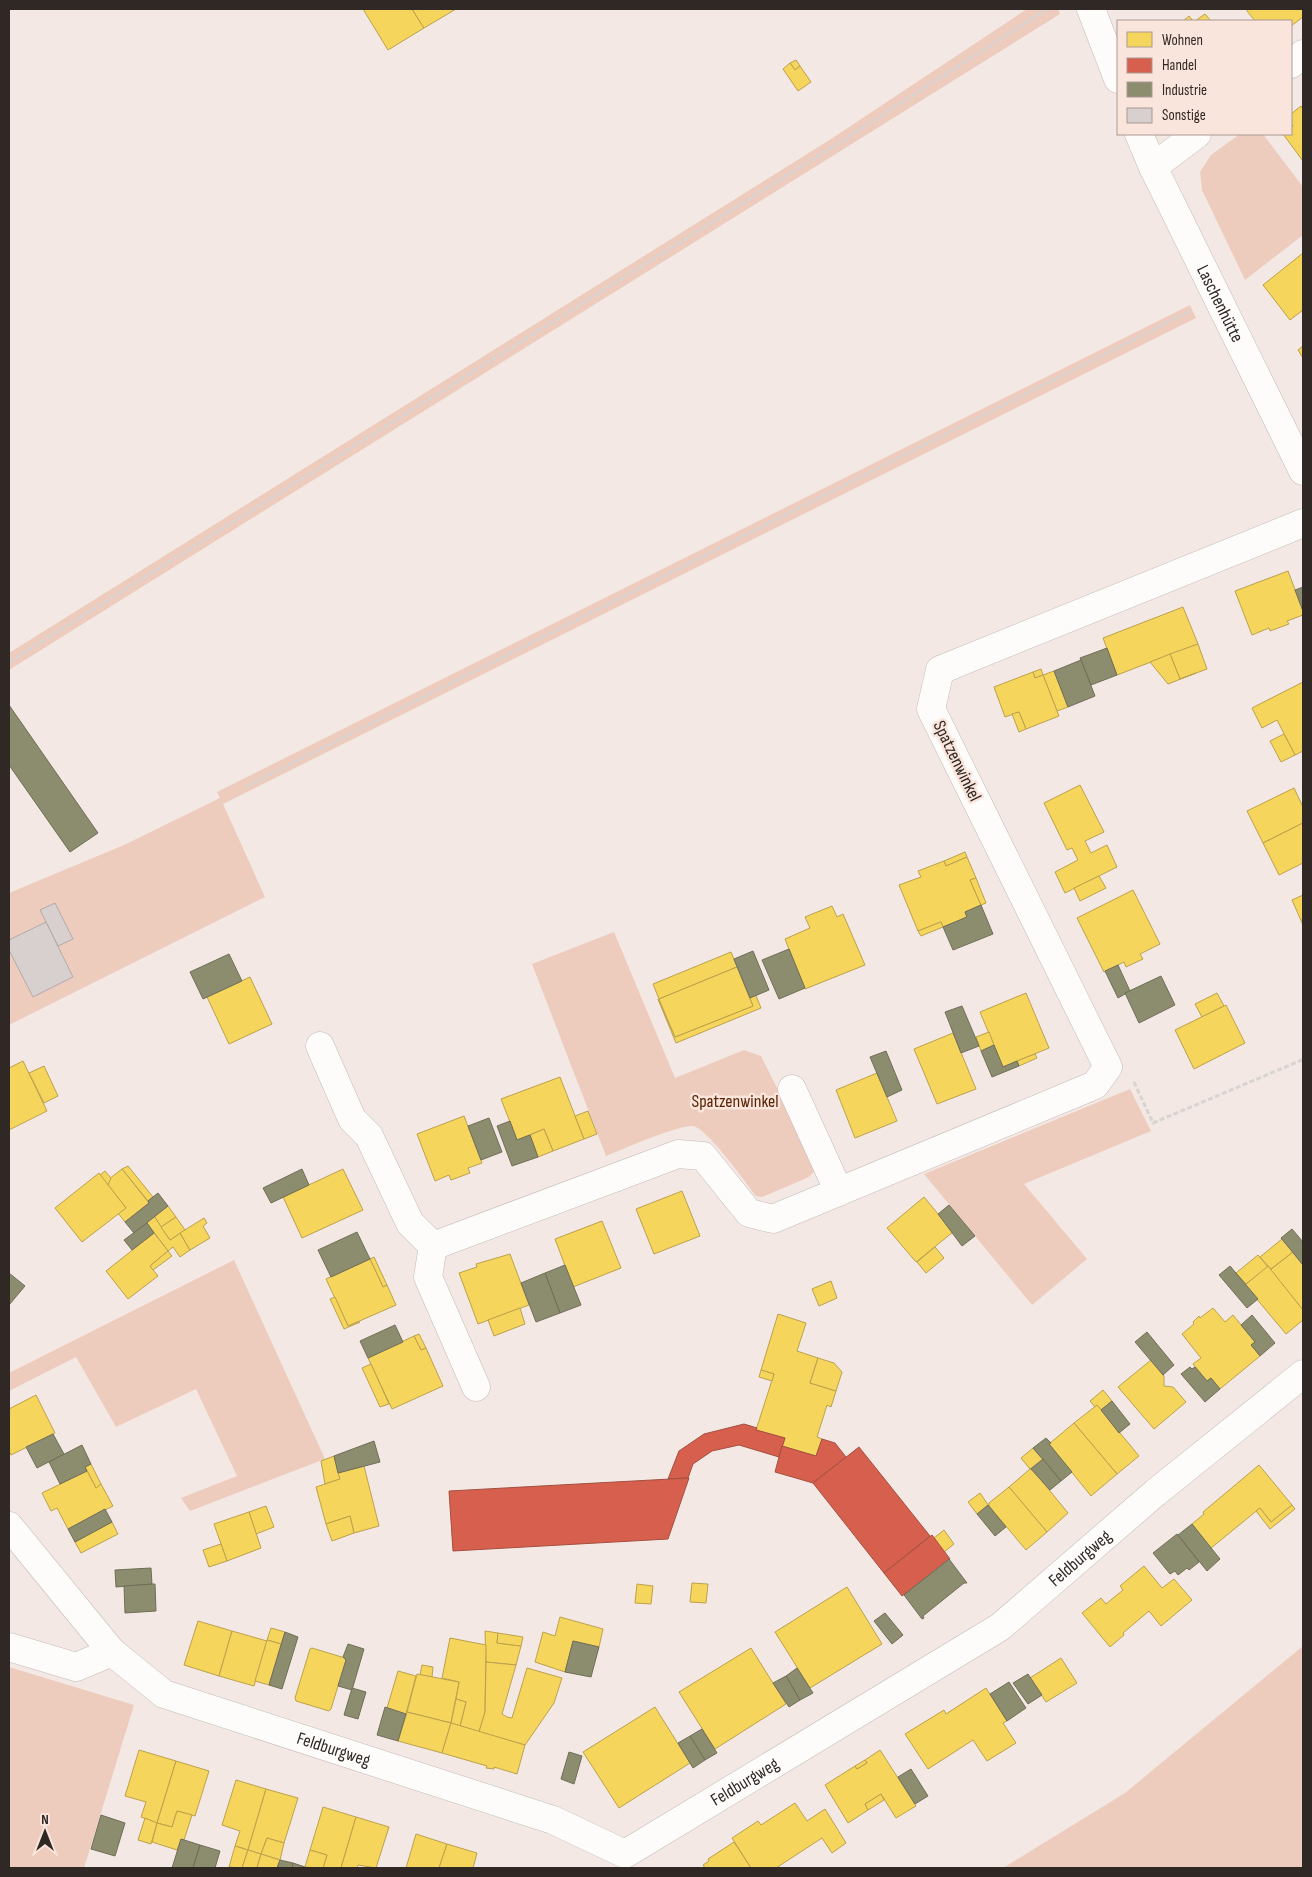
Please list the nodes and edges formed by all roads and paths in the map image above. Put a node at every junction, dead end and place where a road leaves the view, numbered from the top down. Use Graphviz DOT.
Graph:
graph roads {
  1 [pos="1047,9"];
  2 [pos="1091,9"];
  3 [pos="1303,54"];
  4 [pos="1292,63"];
  5 [pos="1117,76"];
  6 [pos="1140,135"];
  7 [pos="1197,135"];
  8 [pos="1152,167"];
  9 [pos="1217,297"];
  10 [pos="1303,471"];
  11 [pos="1303,523"];
  12 [pos="9,662"];
  13 [pos="247,786"];
  14 [pos="320,1046"];
  15 [pos="1303,1062"];
  16 [pos="1108,1068"];
  17 [pos="792,1089"];
  18 [pos="839,1192"];
  19 [pos="433,1246"];
  20 [pos="1303,1374"];
  21 [pos="476,1387"];
  22 [pos="9,1526"];
  23 [pos="9,1647"];
  24 [pos="112,1652"];
  1 -- 12 [label="path"];
  2 -- 5 [label="street"];
  3 -- 4 [label="street"];
  6 -- 8 [label="street, Laschenhütte"];
  7 -- 8 [label="street"];
  8 -- 9 [label="street, Laschenhütte"];
  9 -- 10 [label="street, Laschenhütte"];
  9 -- 13 [label="path"];
  11 -- 16 [label="street, Spatzenwinkel"];
  14 -- 19 [label="street"];
  15 -- 16 [label="path"];
  16 -- 18 [label="street"];
  17 -- 18 [label="street"];
  18 -- 19 [label="street"];
  19 -- 21 [label="street"];
  20 -- 24 [label="street, Feldburgweg"];
  22 -- 24 [label="street, Feldburgweg"];
  23 -- 24 [label="street"];
}
